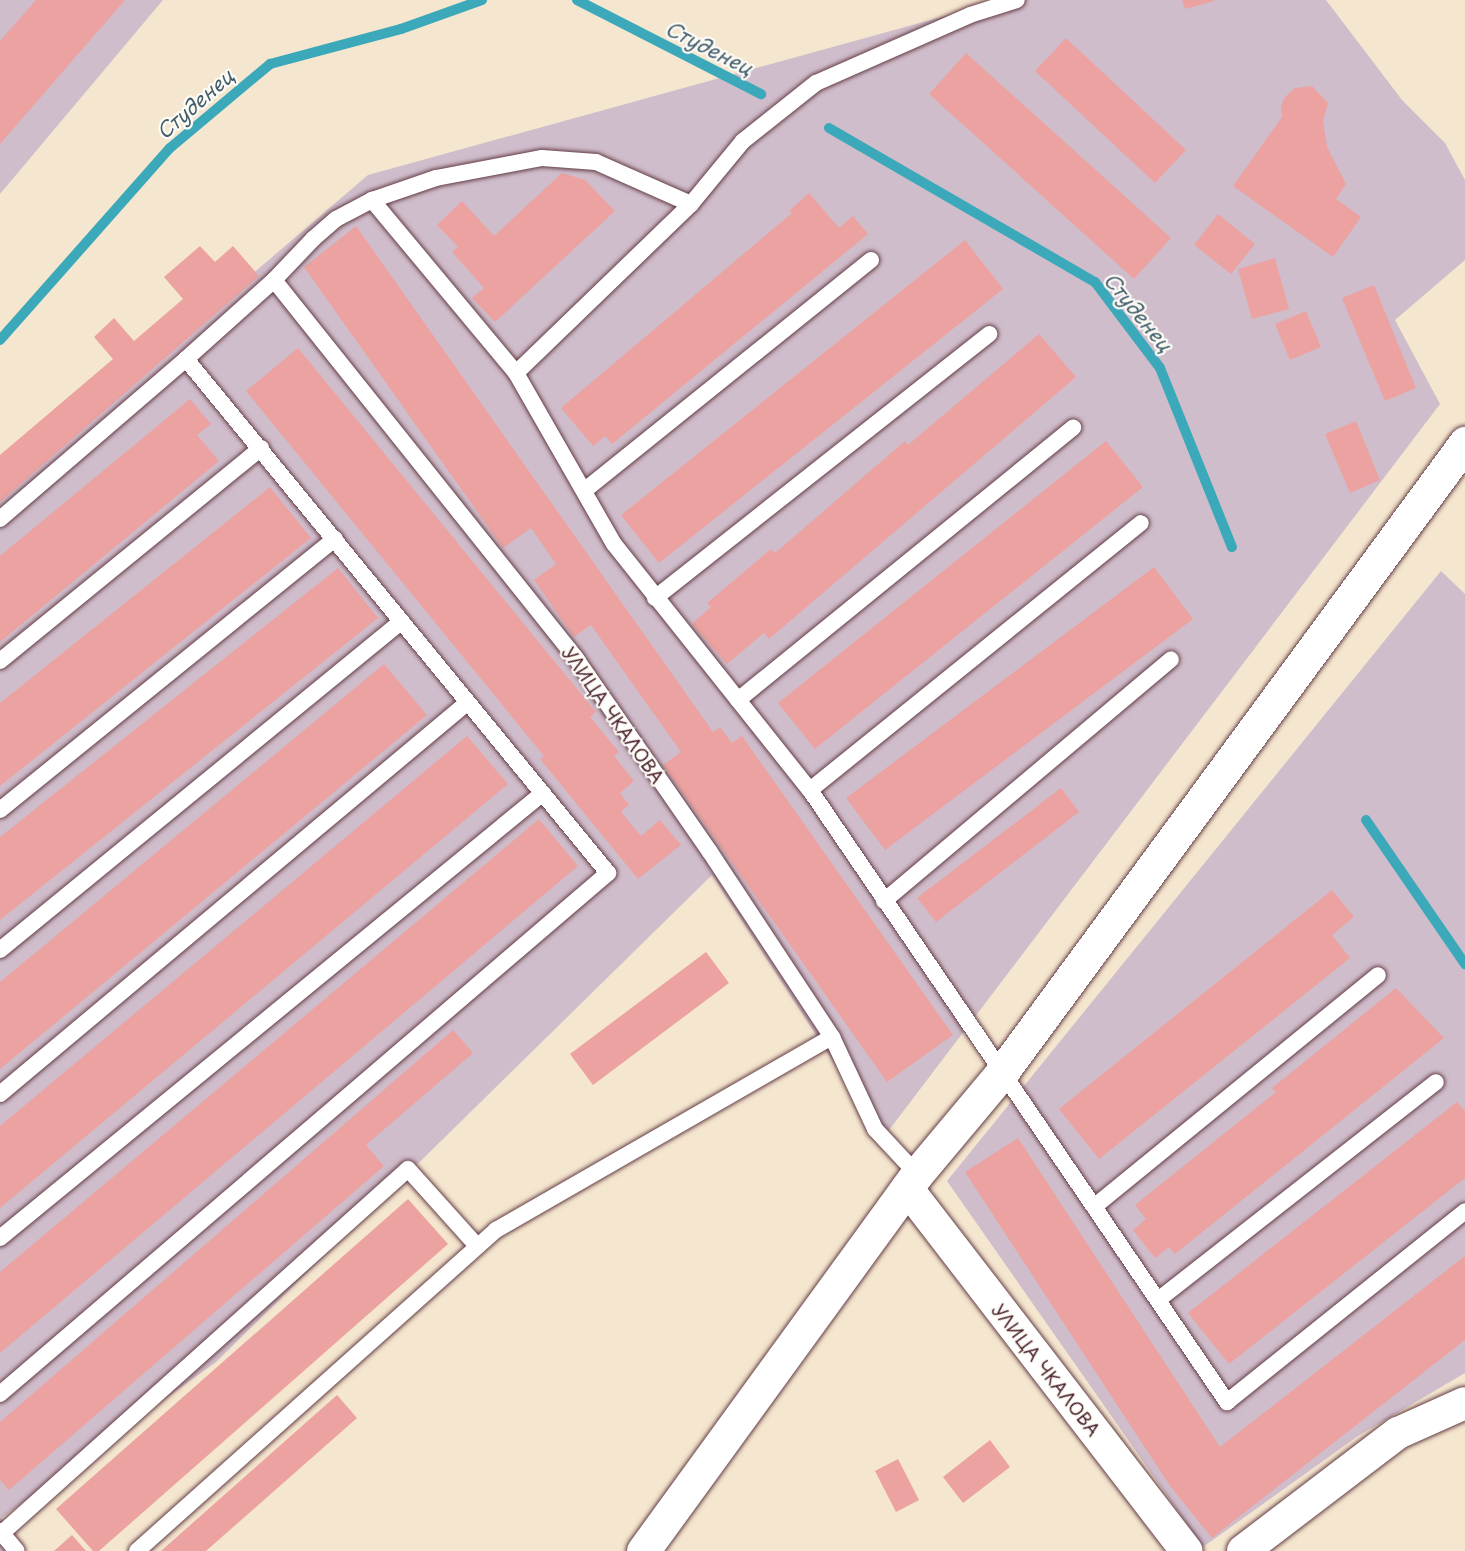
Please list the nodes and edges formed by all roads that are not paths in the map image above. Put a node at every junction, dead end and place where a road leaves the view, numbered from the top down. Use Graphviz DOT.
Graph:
graph roads {
  1 [pos="1017,0"];
  2 [pos="372,200"];
  3 [pos="691,204"];
  4 [pos="871,260"];
  5 [pos="274,280"];
  6 [pos="989,334"];
  7 [pos="186,359"];
  8 [pos="516,373"];
  9 [pos="1073,428"];
  10 [pos="1465,443"];
  11 [pos="261,448"];
  12 [pos="585,490"];
  13 [pos="0,519"];
  14 [pos="1141,523"];
  15 [pos="335,539"];
  16 [pos="655,598"];
  17 [pos="402,621"];
  18 [pos="1171,659"];
  19 [pos="0,661"];
  20 [pos="738,700"];
  21 [pos="468,702"];
  22 [pos="810,790"];
  23 [pos="543,793"];
  24 [pos="0,810"];
  25 [pos="884,901"];
  26 [pos="0,951"];
  27 [pos="1378,975"];
  28 [pos="832,1037"];
  29 [pos="1003,1071"];
  30 [pos="1436,1082"];
  31 [pos="0,1094"];
  32 [pos="912,1181"];
  33 [pos="1095,1206"];
  34 [pos="1465,1211"];
  35 [pos="0,1238"];
  36 [pos="477,1246"];
  37 [pos="1158,1300"];
  38 [pos="0,1394"];
  39 [pos="1465,1403"];
  40 [pos="1,1532"];
  41 [pos="17,1551"];
  42 [pos="137,1551"];
  43 [pos="643,1551"];
  44 [pos="1187,1551"];
  45 [pos="1243,1551"];
  1 -- 3 [label="lane"];
  2 -- 3 [label="lane"];
  2 -- 5 [label="lane"];
  2 -- 8 [label="lane"];
  3 -- 8 [label="lane"];
  4 -- 12 [label="lane"];
  5 -- 7 [label="lane"];
  5 -- 28 [label="lane, УЛИЦА ЧКАЛОВА"];
  6 -- 16 [label="lane"];
  7 -- 11 [label="lane"];
  7 -- 13 [label="lane"];
  8 -- 12 [label="lane"];
  9 -- 20 [label="lane"];
  10 -- 29 [label="main road"];
  11 -- 15 [label="lane"];
  11 -- 19 [label="lane"];
  12 -- 16 [label="lane"];
  14 -- 22 [label="lane"];
  15 -- 17 [label="lane"];
  15 -- 24 [label="lane"];
  16 -- 20 [label="lane"];
  17 -- 21 [label="lane"];
  17 -- 26 [label="lane"];
  18 -- 25 [label="lane"];
  20 -- 22 [label="lane"];
  21 -- 23 [label="lane"];
  21 -- 31 [label="lane"];
  22 -- 25 [label="lane"];
  23 -- 35 [label="lane"];
  23 -- 38 [label="lane"];
  25 -- 29 [label="lane"];
  27 -- 33 [label="lane"];
  28 -- 32 [label="lane, УЛИЦА ЧКАЛОВА"];
  28 -- 36 [label="lane"];
  29 -- 32 [label="main road"];
  29 -- 33 [label="lane"];
  30 -- 37 [label="lane"];
  32 -- 43 [label="main road"];
  32 -- 44 [label="street, УЛИЦА ЧКАЛОВА"];
  33 -- 37 [label="lane"];
  34 -- 37 [label="lane"];
  36 -- 40 [label="lane"];
  36 -- 42 [label="lane"];
  39 -- 45 [label="street"];
  40 -- 41 [label="lane"];
}
